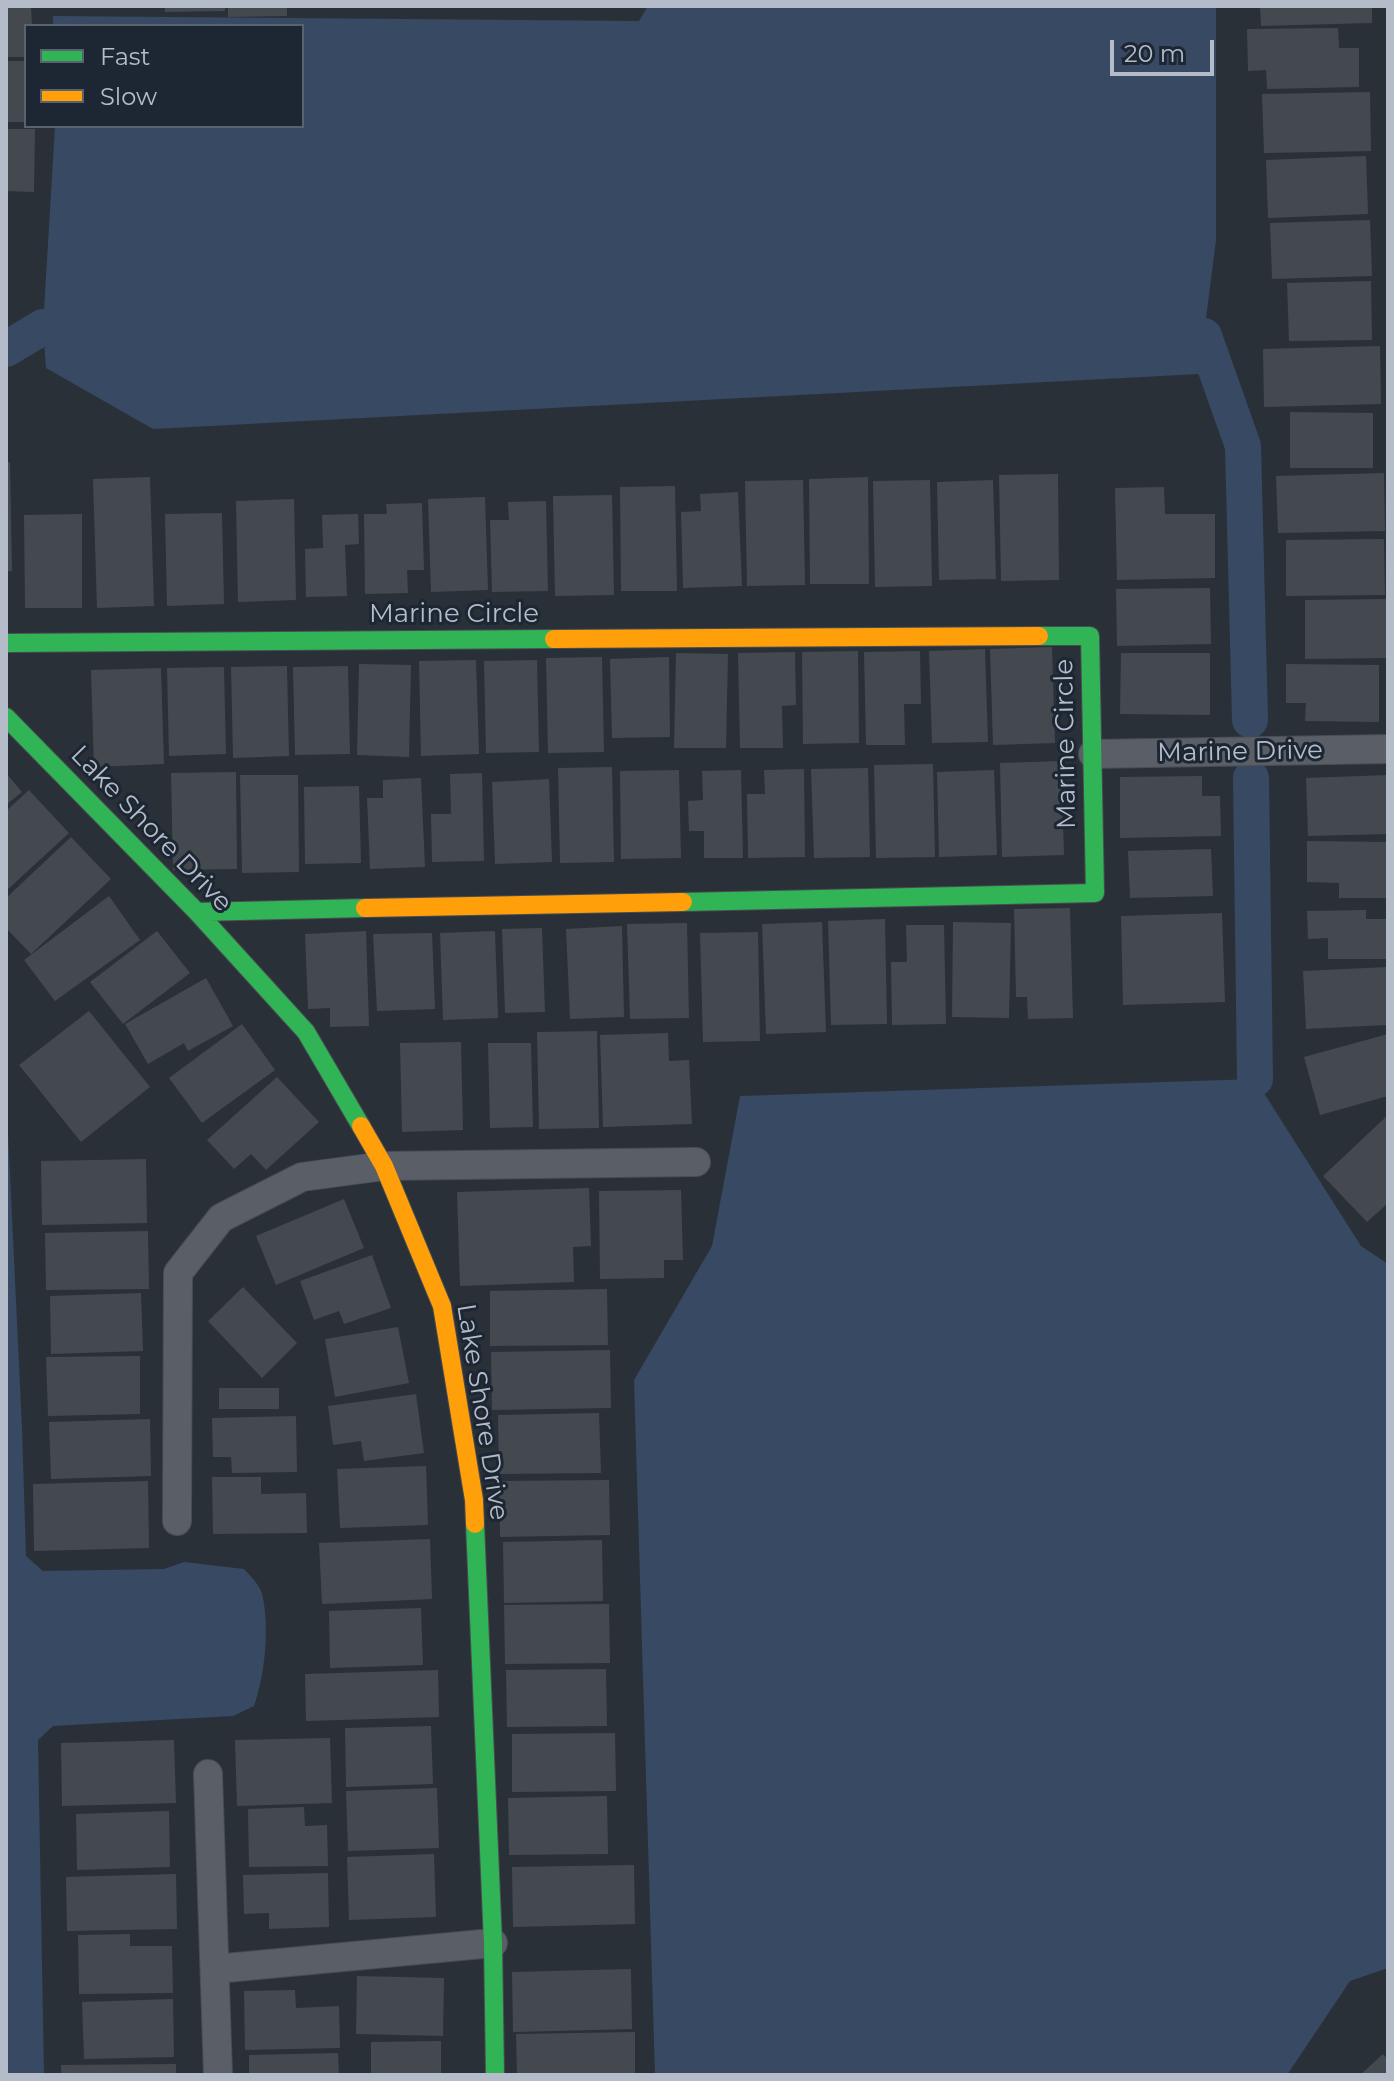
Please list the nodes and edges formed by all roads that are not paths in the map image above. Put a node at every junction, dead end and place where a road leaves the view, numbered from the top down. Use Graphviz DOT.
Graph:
graph roads {
  1 [pos="6,643"];
  2 [pos="6,717"];
  3 [pos="1388,749"];
  4 [pos="1093,754"];
  5 [pos="197,912"];
  6 [pos="696,1162"];
  7 [pos="384,1166"];
  8 [pos="177,1521"];
  9 [pos="208,1774"];
  10 [pos="493,1943"];
  11 [pos="215,1969"];
  12 [pos="218,2075"];
  13 [pos="495,2075"];
  1 -- 4 [label="street, Marine Circle"];
  2 -- 5 [label="street, Lake Shore Drive"];
  3 -- 4 [label="street, Marine Drive"];
  4 -- 5 [label="street, Marine Circle"];
  5 -- 7 [label="street, Lake Shore Drive"];
  6 -- 7 [label="street"];
  7 -- 8 [label="street"];
  7 -- 10 [label="street, Lake Shore Drive"];
  9 -- 11 [label="street"];
  10 -- 11 [label="street"];
  10 -- 13 [label="street, Lake Shore Drive"];
  11 -- 12 [label="street"];
}
